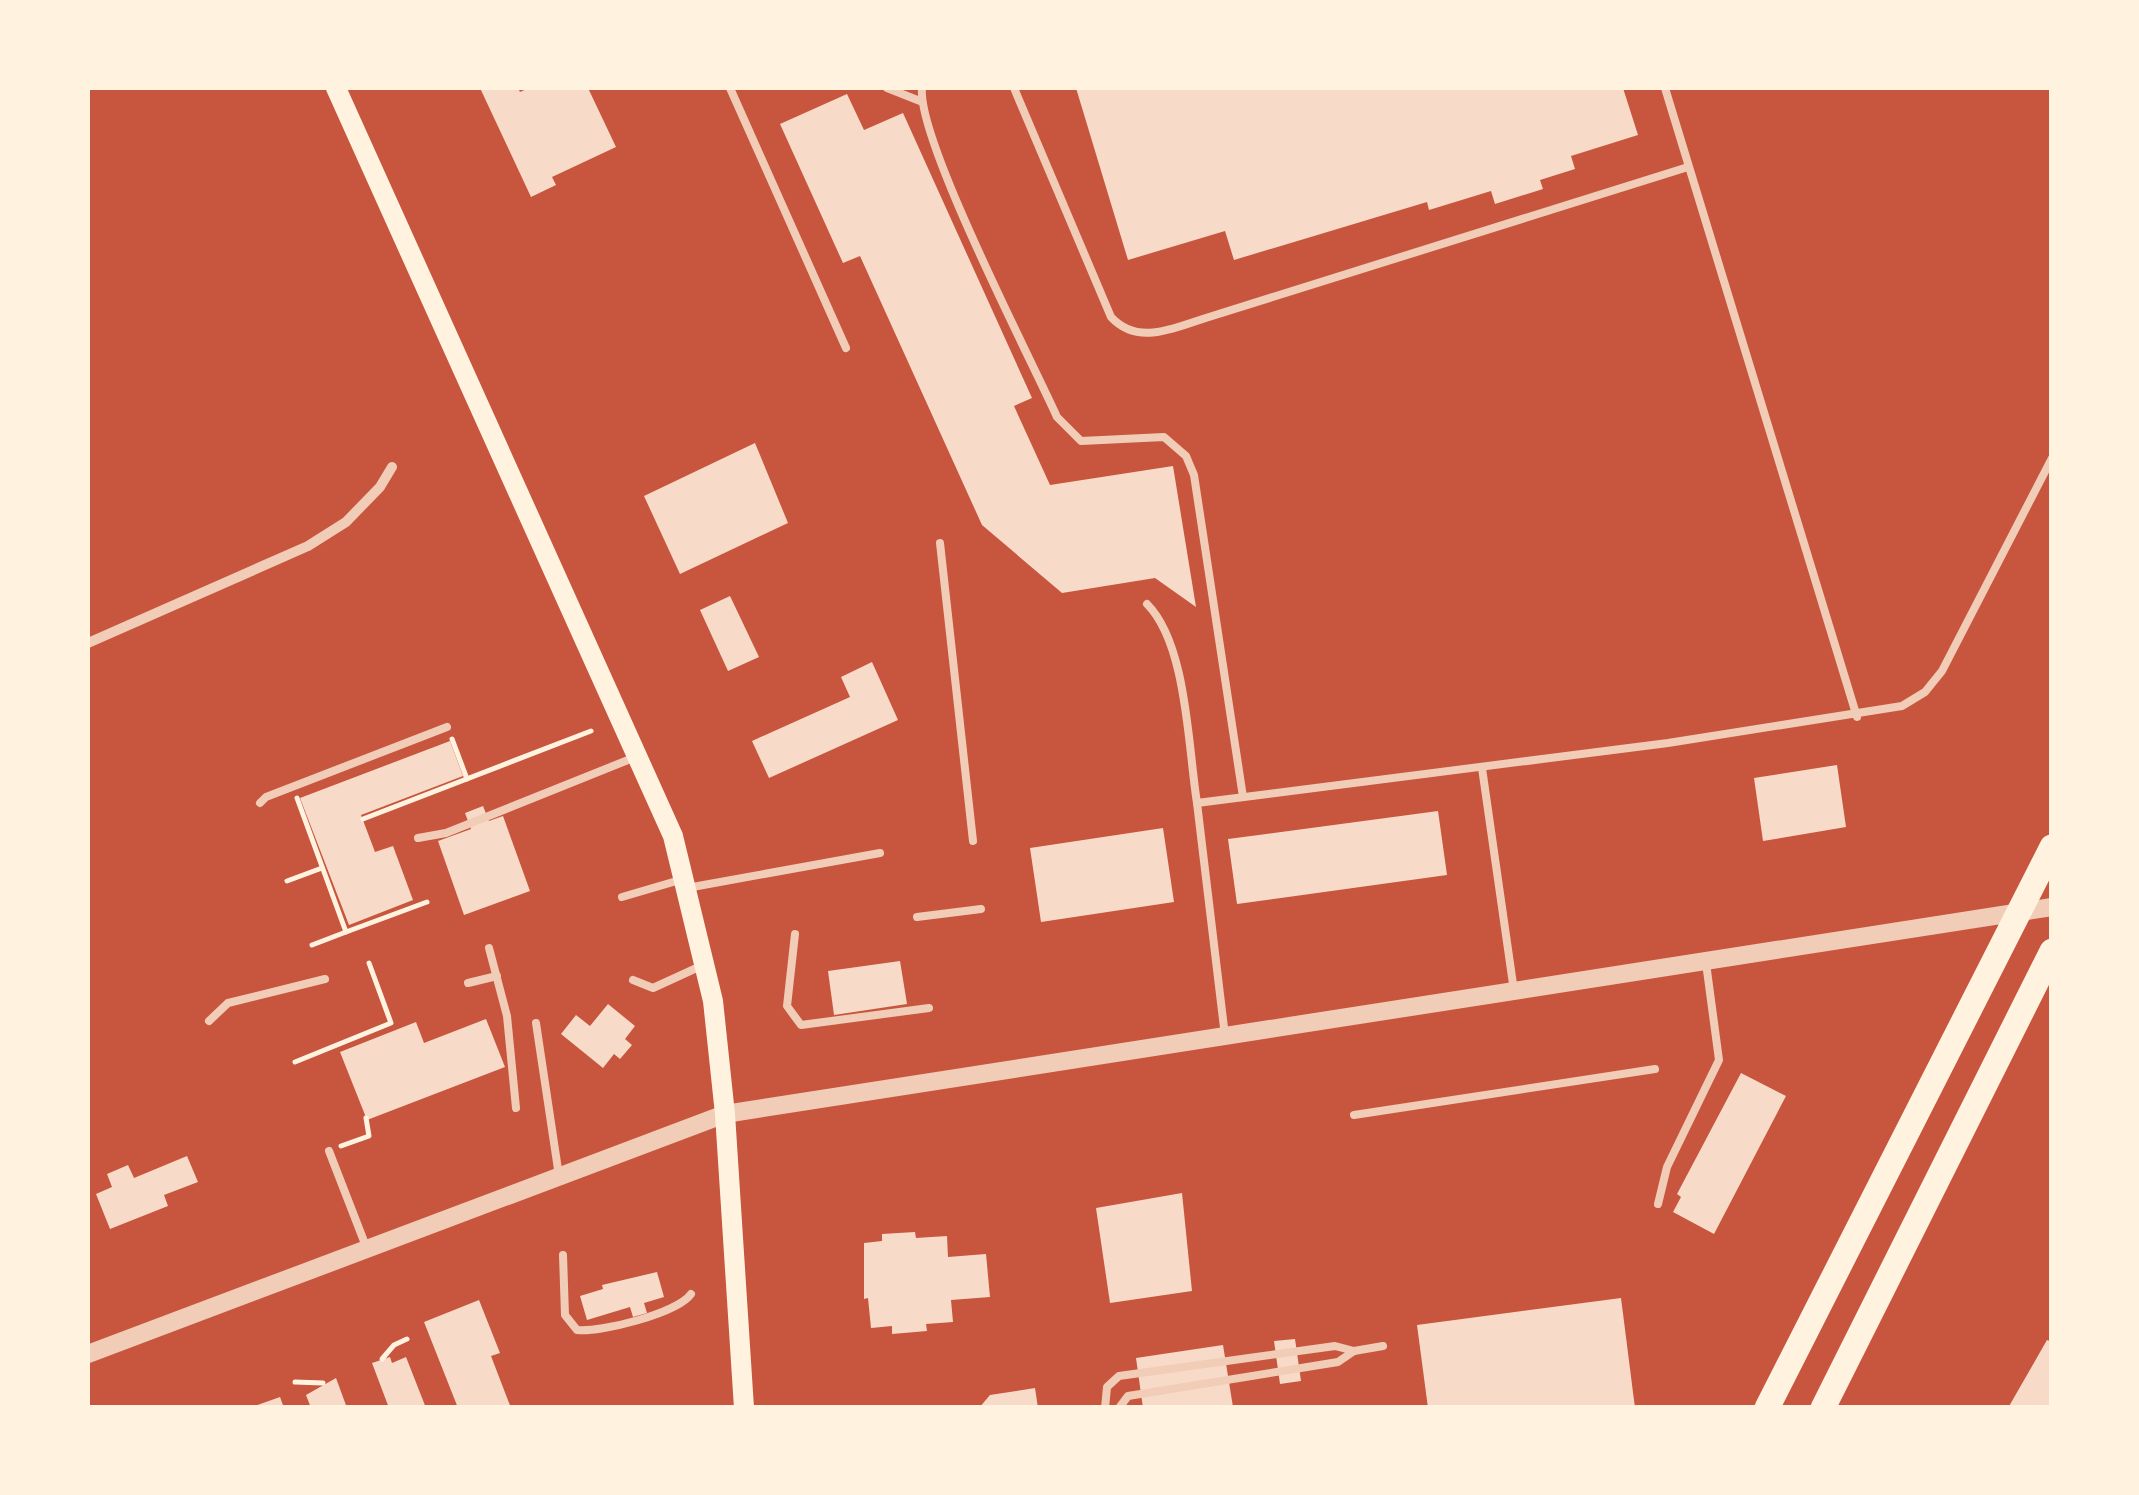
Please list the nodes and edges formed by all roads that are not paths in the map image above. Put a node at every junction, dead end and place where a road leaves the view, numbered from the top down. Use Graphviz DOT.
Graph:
graph roads {
  1 [pos="336,88"];
  2 [pos="730,88"];
  3 [pos="886,88"];
  4 [pos="922,88"];
  5 [pos="1014,88"];
  6 [pos="1669,88"];
  7 [pos="920,101"];
  8 [pos="1688,167"];
  9 [pos="846,348"];
  10 [pos="2052,458"];
  11 [pos="392,466"];
  12 [pos="940,543"];
  13 [pos="1147,604"];
  14 [pos="88,643"];
  15 [pos="1857,717"];
  16 [pos="449,731"];
  17 [pos="638,756"];
  18 [pos="1482,768"];
  19 [pos="1242,796"];
  20 [pos="260,803"];
  21 [pos="1197,803"];
  22 [pos="418,838"];
  23 [pos="973,841"];
  24 [pos="2052,847"];
  25 [pos="880,854"];
  26 [pos="686,883"];
  27 [pos="622,897"];
  28 [pos="981,908"];
  29 [pos="2052,908"];
  30 [pos="917,918"];
  31 [pos="796,934"];
  32 [pos="490,948"];
  33 [pos="2052,951"];
  34 [pos="1706,960"];
  35 [pos="705,964"];
  36 [pos="497,976"];
  37 [pos="324,979"];
  38 [pos="633,980"];
  39 [pos="468,983"];
  40 [pos="1514,991"];
  41 [pos="929,1008"];
  42 [pos="209,1022"];
  43 [pos="536,1023"];
  44 [pos="1225,1039"];
  45 [pos="1656,1069"];
  46 [pos="516,1108"];
  47 [pos="726,1114"];
  48 [pos="1354,1115"];
  49 [pos="329,1151"];
  50 [pos="560,1176"];
  51 [pos="1658,1204"];
  52 [pos="366,1249"];
  53 [pos="563,1255"];
  54 [pos="691,1294"];
  55 [pos="1383,1346"];
  56 [pos="1354,1351"];
  57 [pos="88,1354"];
  58 [pos="744,1408"];
  59 [pos="1105,1408"];
  60 [pos="1119,1408"];
  61 [pos="1764,1408"];
  62 [pos="1823,1408"];
  1 -- 17 [label="main road"];
  2 -- 9 [label="lane"];
  3 -- 7 [label="lane"];
  4 -- 7 [label="lane"];
  5 -- 8 [label="lane"];
  6 -- 8 [label="lane"];
  7 -- 19 [label="lane"];
  8 -- 15 [label="lane"];
  10 -- 15 [label="lane"];
  11 -- 14 [label="street"];
  12 -- 23 [label="lane"];
  13 -- 21 [label="lane"];
  15 -- 18 [label="lane"];
  16 -- 20 [label="lane"];
  17 -- 22 [label="lane"];
  17 -- 26 [label="main road"];
  18 -- 19 [label="lane"];
  18 -- 40 [label="lane"];
  19 -- 21 [label="lane"];
  21 -- 44 [label="lane"];
  24 -- 61 [label="highway"];
  25 -- 26 [label="lane"];
  26 -- 27 [label="lane"];
  26 -- 35 [label="main road"];
  28 -- 30 [label="lane"];
  29 -- 34 [label="street"];
  31 -- 41 [label="lane"];
  32 -- 36 [label="lane"];
  33 -- 62 [label="highway"];
  34 -- 40 [label="street"];
  34 -- 51 [label="lane"];
  35 -- 38 [label="lane"];
  35 -- 47 [label="main road"];
  36 -- 39 [label="lane"];
  36 -- 46 [label="lane"];
  37 -- 42 [label="lane"];
  40 -- 44 [label="street"];
  43 -- 50 [label="lane"];
  44 -- 47 [label="street"];
  45 -- 48 [label="lane"];
  47 -- 50 [label="street"];
  47 -- 58 [label="main road"];
  49 -- 52 [label="lane"];
  50 -- 52 [label="street"];
  52 -- 57 [label="street"];
  53 -- 54 [label="lane"];
  55 -- 56 [label="lane"];
  56 -- 59 [label="lane"];
  56 -- 60 [label="lane"];
}
